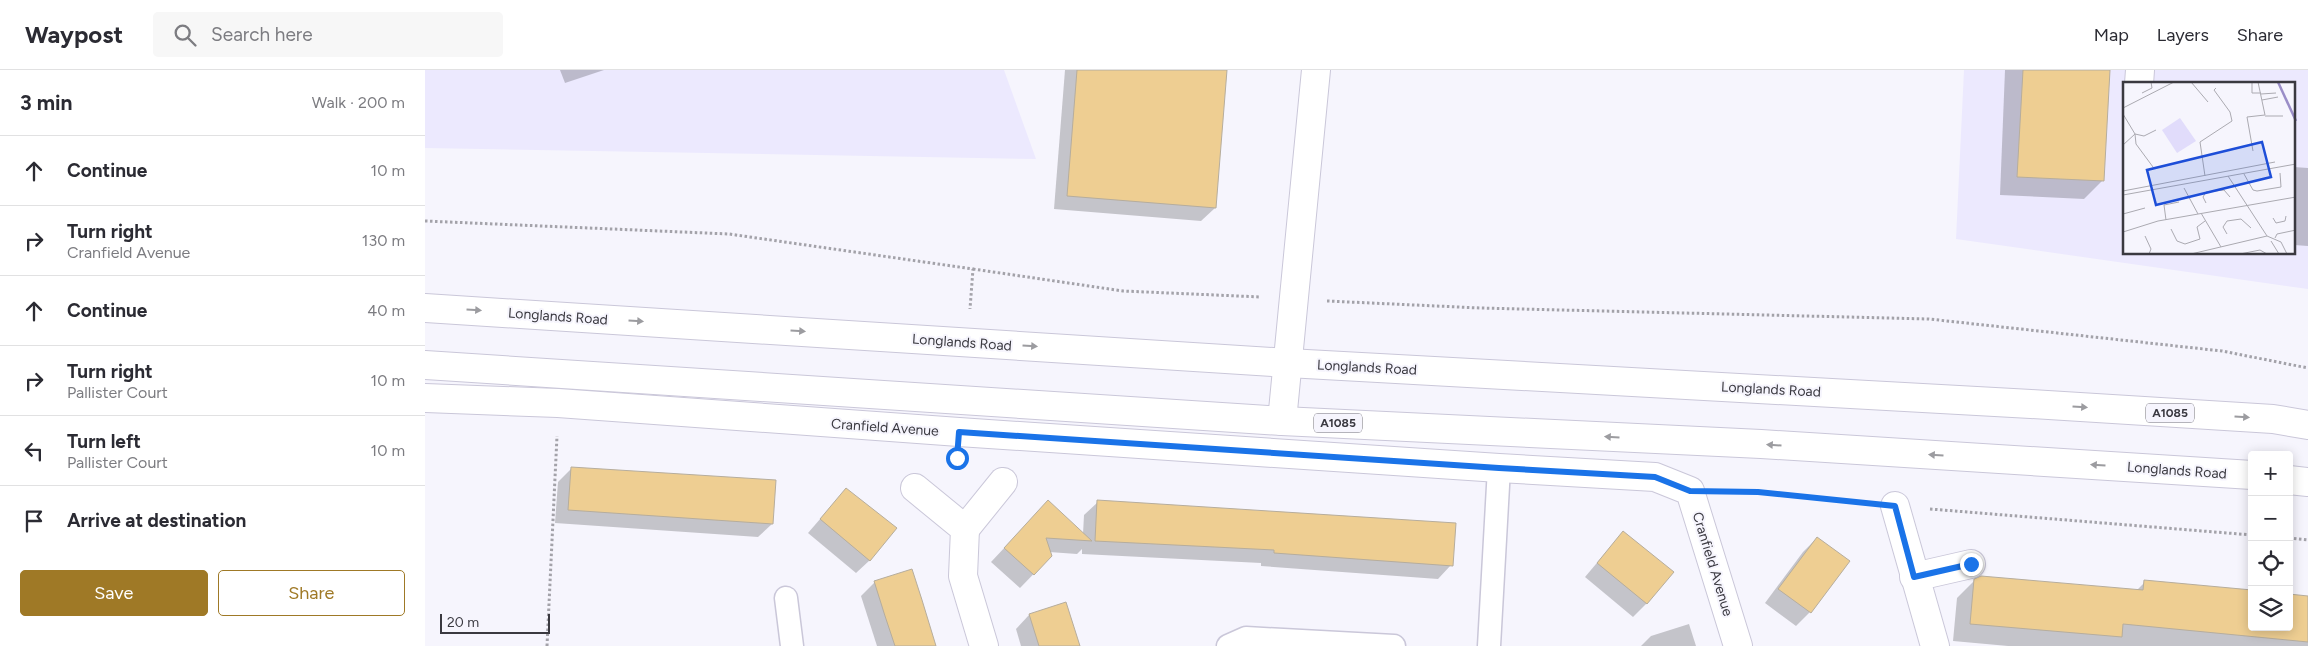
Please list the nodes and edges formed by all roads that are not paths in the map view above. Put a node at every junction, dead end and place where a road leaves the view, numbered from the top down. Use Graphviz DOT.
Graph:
graph roads {
  1 [pos="1317,70"];
  2 [pos="425,308"];
  3 [pos="1288,363"];
  4 [pos="425,365"];
  5 [pos="425,398"];
  6 [pos="1282,421"];
  7 [pos="2308,424"];
  8 [pos="1499,468"];
  9 [pos="2248,475"];
  10 [pos="2293,480"];
  11 [pos="1003,482"];
  12 [pos="2308,482"];
  13 [pos="915,488"];
  14 [pos="1895,506"];
  15 [pos="965,529"];
  16 [pos="1971,564"];
  17 [pos="1914,577"];
  18 [pos="786,598"];
  19 [pos="792,646"];
  20 [pos="984,646"];
  21 [pos="1228,646"];
  22 [pos="1394,646"];
  23 [pos="1489,646"];
  24 [pos="1738,646"];
  25 [pos="1935,646"];
  1 -- 3 [label="main road"];
  2 -- 3 [label="main road, Longlands Road / A1085, one-way"];
  3 -- 6 [label="main road"];
  3 -- 7 [label="main road, Longlands Road / A1085, one-way"];
  4 -- 6 [label="main road, Longlands Road / A1085"];
  5 -- 8 [label="main road, Cranfield Avenue"];
  9 -- 6 [label="main road, Longlands Road / A1085, one-way"];
  8 -- 23 [label="lane"];
  8 -- 24 [label="main road, Cranfield Avenue"];
  10 -- 12 [label="main road"];
  11 -- 15 [label="main road"];
  13 -- 15 [label="main road"];
  14 -- 17 [label="main road"];
  15 -- 20 [label="main road"];
  16 -- 17 [label="main road"];
  17 -- 25 [label="main road"];
  18 -- 19 [label="lane"];
  21 -- 22 [label="lane"];
}
